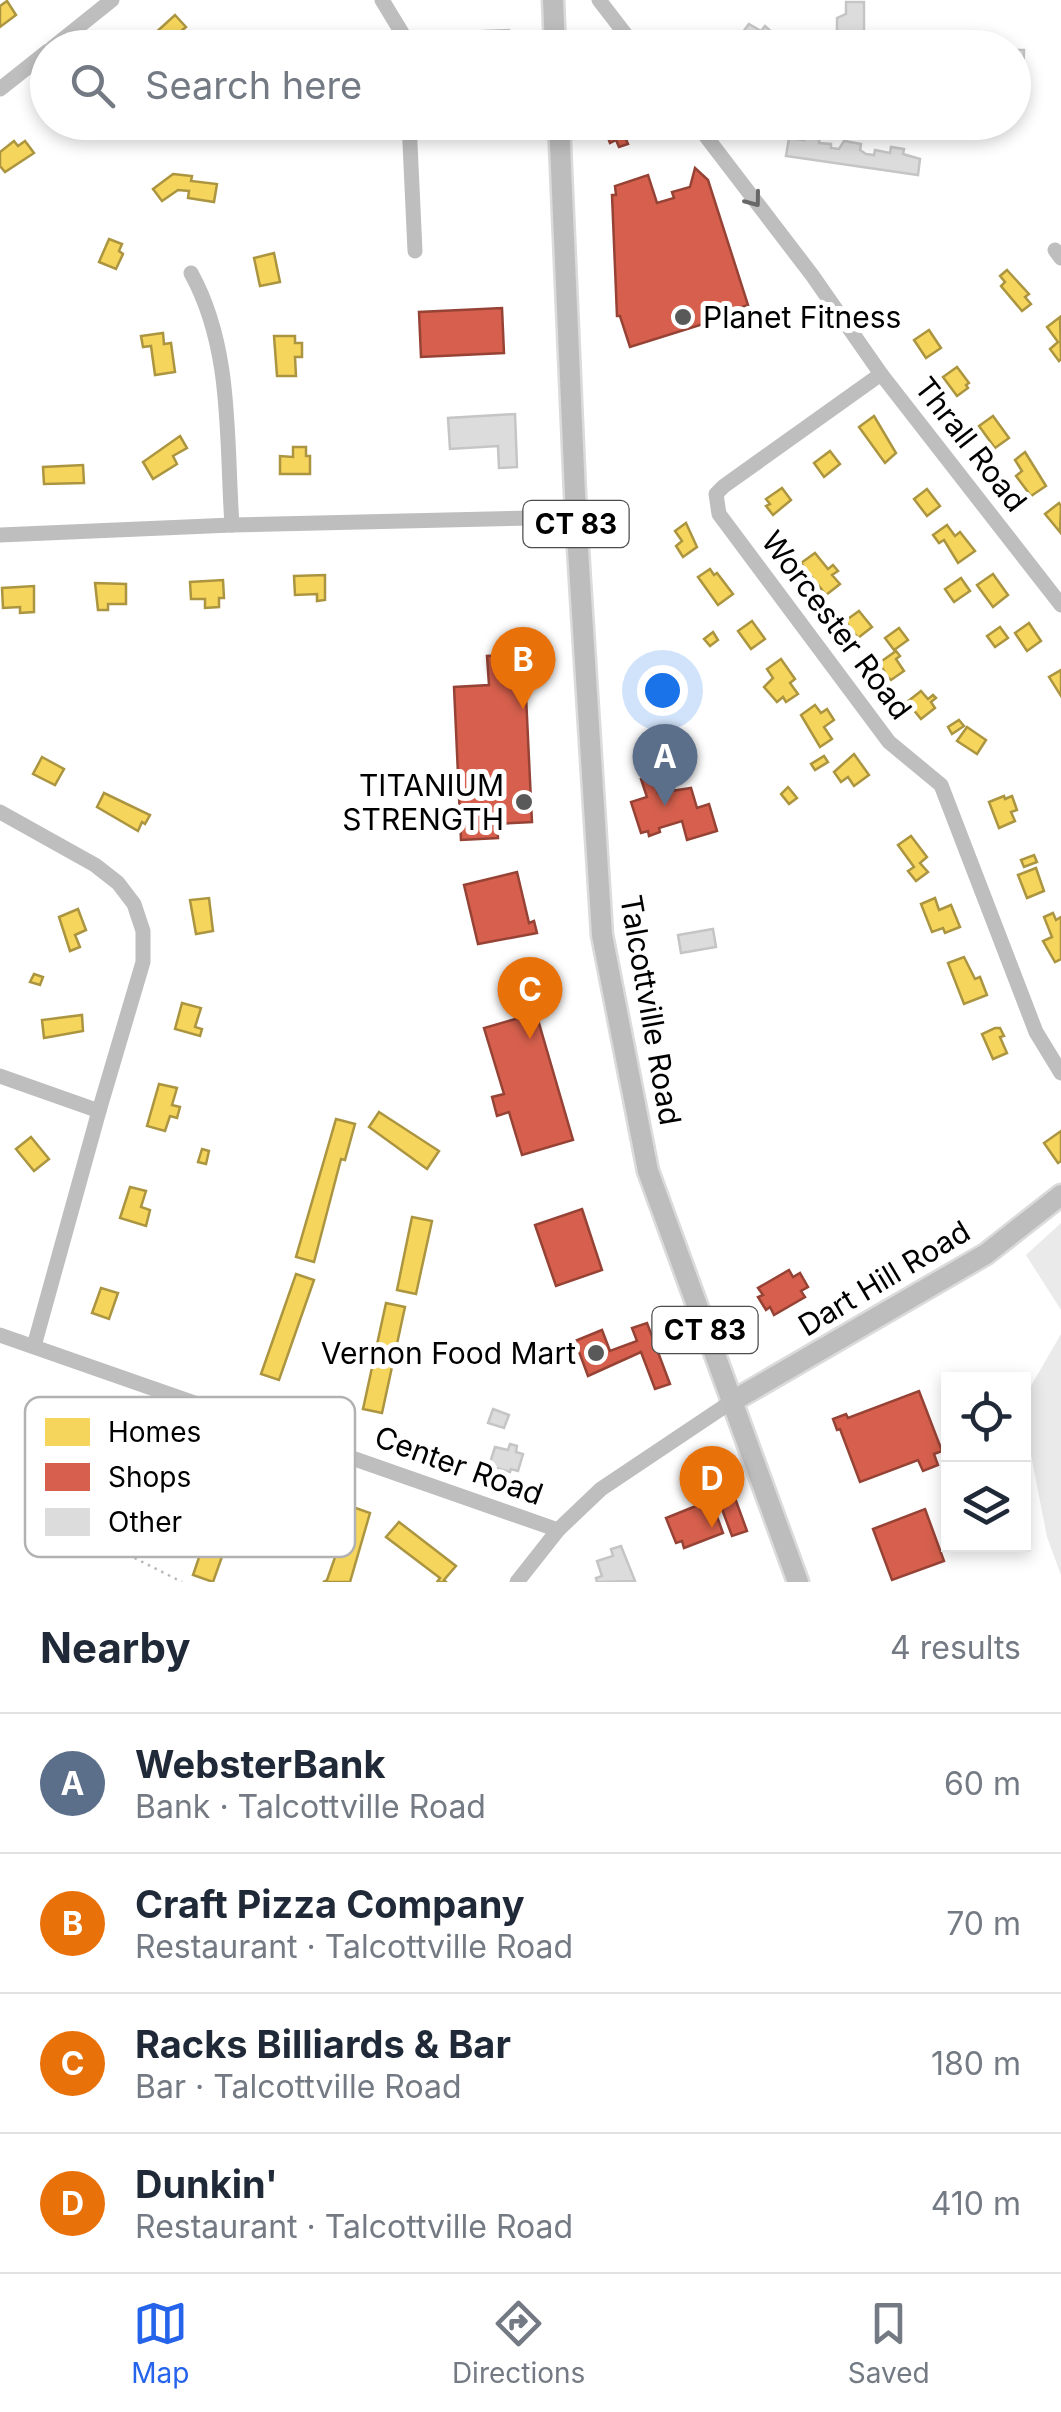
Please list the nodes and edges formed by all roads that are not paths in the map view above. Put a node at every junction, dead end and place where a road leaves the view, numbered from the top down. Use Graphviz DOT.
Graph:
graph roads {
  1 [pos="112,0"];
  2 [pos="382,0"];
  3 [pos="553,0"];
  4 [pos="600,0"];
  5 [pos="92,6"];
  6 [pos="69,30"];
  7 [pos="400,30"];
  8 [pos="554,30"];
  9 [pos="622,30"];
  10 [pos="30,65"];
  11 [pos="0,88"];
  12 [pos="410,140"];
  13 [pos="560,140"];
  14 [pos="709,140"];
  15 [pos="415,251"];
  16 [pos="191,273"];
  17 [pos="882,374"];
  18 [pos="576,517"];
  19 [pos="232,525"];
  20 [pos="0,536"];
  21 [pos="1061,576"];
  22 [pos="1047,586"];
  23 [pos="1061,606"];
  24 [pos="0,812"];
  25 [pos="1061,1073"];
  26 [pos="0,1076"];
  27 [pos="99,1111"];
  28 [pos="1061,1195"];
  29 [pos="0,1335"];
  30 [pos="34,1346"];
  31 [pos="179,1397"];
  32 [pos="731,1402"];
  33 [pos="355,1459"];
  34 [pos="558,1530"];
  35 [pos="518,1582"];
  36 [pos="798,1582"];
  1 -- 5 [label="street"];
  2 -- 7 [label="street"];
  3 -- 8 [label="main road"];
  4 -- 9 [label="street"];
  5 -- 6 [label="street"];
  10 -- 11 [label="street"];
  12 -- 15 [label="street"];
  13 -- 18 [label="main road, Talcottville Road / CT 83"];
  14 -- 17 [label="street, Thrall Road, one-way"];
  16 -- 19 [label="street"];
  17 -- 22 [label="street, Thrall Road"];
  17 -- 25 [label="street, Worcester Road"];
  18 -- 19 [label="street"];
  18 -- 32 [label="main road, Talcottville Road / CT 83"];
  19 -- 20 [label="street"];
  21 -- 22 [label="street"];
  22 -- 23 [label="street, Thrall Road"];
  24 -- 27 [label="street"];
  26 -- 27 [label="street"];
  27 -- 30 [label="street"];
  28 -- 32 [label="main road, Dart Hill Road"];
  29 -- 30 [label="street, Center Road"];
  30 -- 31 [label="street, Center Road"];
  32 -- 34 [label="street"];
  32 -- 36 [label="main road, Talcottville Road / CT 83"];
  33 -- 34 [label="street, Center Road"];
  34 -- 35 [label="street"];
}
